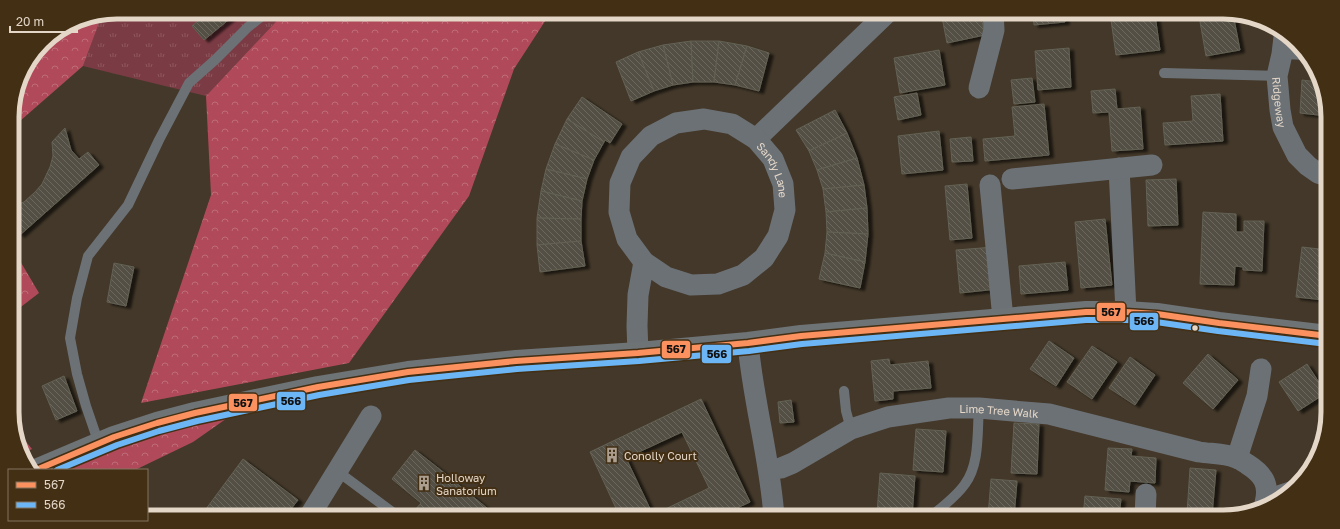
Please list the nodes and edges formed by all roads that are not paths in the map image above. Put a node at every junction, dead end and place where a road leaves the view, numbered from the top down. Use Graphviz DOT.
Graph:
graph roads {
  1 [pos="258,19"];
  2 [pos="881,19"];
  3 [pos="993,19"];
  4 [pos="1283,45"];
  5 [pos="1293,49"];
  6 [pos="1164,73"];
  7 [pos="1277,76"];
  8 [pos="979,88"];
  9 [pos="756,139"];
  10 [pos="1152,165"];
  11 [pos="1119,168"];
  12 [pos="1321,174"];
  13 [pos="1012,179"];
  14 [pos="990,186"];
  15 [pos="644,262"];
  16 [pos="1126,312"];
  17 [pos="1003,319"];
  18 [pos="1321,335"];
  19 [pos="748,343"];
  20 [pos="638,353"];
  21 [pos="1261,368"];
  22 [pos="844,391"];
  23 [pos="979,408"];
  24 [pos="371,416"];
  25 [pos="851,429"];
  26 [pos="99,444"];
  27 [pos="1236,458"];
  28 [pos="38,469"];
  29 [pos="768,470"];
  30 [pos="337,472"];
  31 [pos="1279,492"];
  32 [pos="1146,494"];
  33 [pos="1266,499"];
  34 [pos="317,510"];
  35 [pos="389,510"];
  36 [pos="773,510"];
  37 [pos="937,510"];
  38 [pos="1145,510"];
  1 -- 26 [label="lane"];
  2 -- 9 [label="street, Sandy Lane"];
  3 -- 8 [label="street"];
  4 -- 5 [label="lane"];
  4 -- 7 [label="street, Ridgeway"];
  6 -- 7 [label="lane"];
  7 -- 12 [label="street, Ridgeway"];
  9 -- 15 [label="street, Sandy Lane"];
  9 -- 15 [label="street, Sandy Lane"];
  10 -- 11 [label="street"];
  11 -- 13 [label="street"];
  11 -- 16 [label="street"];
  14 -- 17 [label="street"];
  15 -- 20 [label="street"];
  16 -- 17 [label="street"];
  16 -- 18 [label="street"];
  17 -- 19 [label="street"];
  19 -- 20 [label="street"];
  19 -- 29 [label="street"];
  20 -- 26 [label="street"];
  21 -- 27 [label="street"];
  22 -- 25 [label="lane"];
  23 -- 25 [label="street, Lime Tree Walk"];
  23 -- 27 [label="street, Lime Tree Walk"];
  23 -- 37 [label="lane"];
  24 -- 30 [label="street"];
  25 -- 29 [label="street, Lime Tree Walk"];
  26 -- 28 [label="street"];
  27 -- 33 [label="street, Lime Tree Walk"];
  29 -- 36 [label="street"];
  30 -- 34 [label="street"];
  30 -- 35 [label="lane"];
  31 -- 33 [label="lane"];
  32 -- 38 [label="street"];
}
